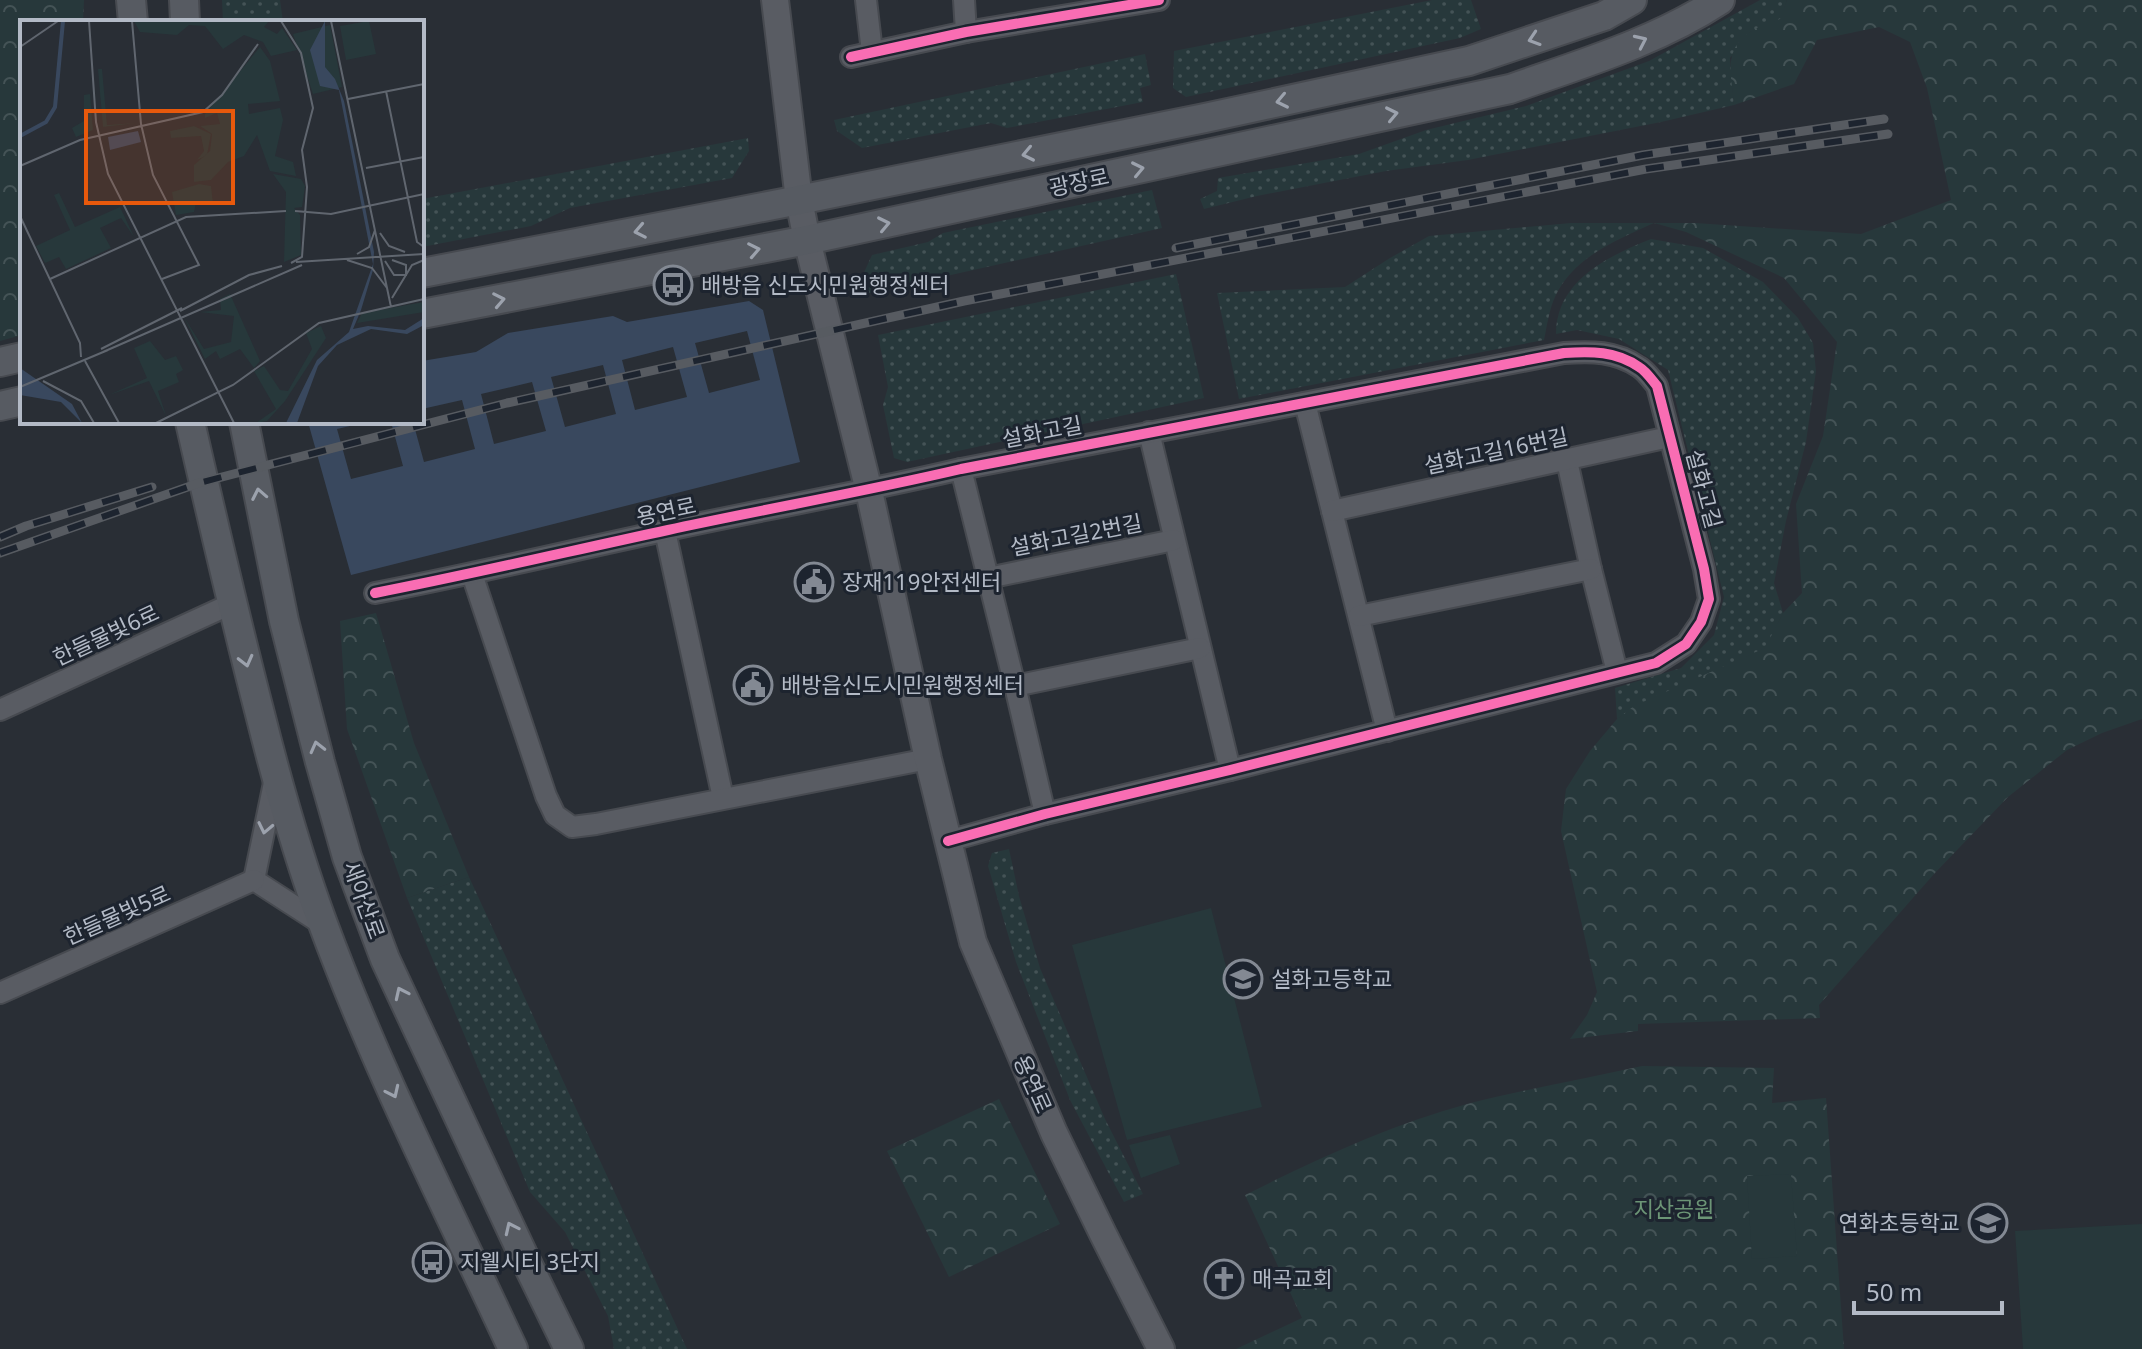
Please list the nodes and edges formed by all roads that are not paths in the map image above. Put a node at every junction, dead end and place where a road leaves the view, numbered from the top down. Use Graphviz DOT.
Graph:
graph roads {
  1 [pos="131,0"];
  2 [pos="184,0"];
  3 [pos="775,0"];
  4 [pos="866,0"];
  5 [pos="964,0"];
  6 [pos="1159,0"];
  7 [pos="1632,0"];
  8 [pos="1720,0"];
  9 [pos="1078,7"];
  10 [pos="133,20"];
  11 [pos="185,20"];
  12 [pos="966,32"];
  13 [pos="872,52"];
  14 [pos="851,57"];
  15 [pos="799,200"];
  16 [pos="807,240"];
  17 [pos="424,273"];
  18 [pos="424,314"];
  19 [pos="20,357"];
  20 [pos="0,362"];
  21 [pos="20,401"];
  22 [pos="1305,403"];
  23 [pos="0,406"];
  24 [pos="190,424"];
  25 [pos="244,424"];
  26 [pos="1149,432"];
  27 [pos="1669,437"];
  28 [pos="1567,461"];
  29 [pos="961,469"];
  30 [pos="869,491"];
  31 [pos="1332,511"];
  32 [pos="665,531"];
  33 [pos="1174,540"];
  34 [pos="1591,569"];
  35 [pos="472,574"];
  36 [pos="988,578"];
  37 [pos="375,593"];
  38 [pos="231,604"];
  39 [pos="1359,616"];
  40 [pos="1200,648"];
  41 [pos="1617,672"];
  42 [pos="1015,686"];
  43 [pos="0,710"];
  44 [pos="1387,731"];
  45 [pos="928,759"];
  46 [pos="1230,770"];
  47 [pos="276,776"];
  48 [pos="723,798"];
  49 [pos="1045,814"];
  50 [pos="948,841"];
  51 [pos="254,880"];
  52 [pos="322,924"];
  53 [pos="0,993"];
  54 [pos="513,1349"];
  55 [pos="569,1349"];
  56 [pos="1161,1349"];
  1 -- 10 [label="main road"];
  2 -- 11 [label="main road"];
  3 -- 15 [label="street, 용연로"];
  4 -- 13 [label="street"];
  5 -- 12 [label="street"];
  6 -- 9 [label="street"];
  7 -- 15 [label="main road, 광장로, one-way"];
  16 -- 8 [label="main road, 광장로, one-way"];
  9 -- 12 [label="street"];
  12 -- 13 [label="street"];
  13 -- 14 [label="street"];
  15 -- 16 [label="street, 용연로"];
  15 -- 17 [label="main road, 광장로, one-way"];
  18 -- 16 [label="main road, 광장로, one-way"];
  16 -- 30 [label="street, 용연로"];
  19 -- 20 [label="main road"];
  21 -- 23 [label="main road"];
  22 -- 26 [label="street, 설화고길"];
  22 -- 27 [label="street, 설화고길"];
  22 -- 31 [label="street"];
  24 -- 38 [label="main road, 새아산로"];
  55 -- 25 [label="main road, 새아산로, one-way"];
  26 -- 29 [label="street, 설화고길"];
  26 -- 33 [label="street"];
  27 -- 28 [label="street, 설화고길16번길"];
  27 -- 41 [label="street, 설화고길"];
  28 -- 31 [label="street, 설화고길16번길"];
  28 -- 34 [label="street"];
  29 -- 30 [label="street, 설화고길"];
  29 -- 36 [label="street, 설화고길2번길"];
  30 -- 32 [label="street, 용연로"];
  30 -- 45 [label="street, 용연로"];
  31 -- 39 [label="street"];
  32 -- 35 [label="street, 용연로"];
  32 -- 48 [label="street"];
  33 -- 36 [label="street, 설화고길2번길"];
  33 -- 40 [label="street"];
  34 -- 39 [label="street"];
  34 -- 41 [label="street"];
  35 -- 37 [label="street, 용연로"];
  35 -- 48 [label="street"];
  36 -- 42 [label="street, 설화고길2번길"];
  38 -- 43 [label="street, 한들물빛6로"];
  38 -- 47 [label="main road, 새아산로, one-way"];
  39 -- 44 [label="street"];
  40 -- 42 [label="street"];
  40 -- 46 [label="street"];
  41 -- 44 [label="street, 설화고길"];
  42 -- 49 [label="street, 설화고길2번길"];
  44 -- 46 [label="street, 설화고길"];
  45 -- 48 [label="street"];
  45 -- 50 [label="street, 용연로"];
  46 -- 49 [label="street, 설화고길"];
  47 -- 51 [label="street, one-way"];
  47 -- 52 [label="main road, 새아산로"];
  49 -- 50 [label="street, 설화고길"];
  50 -- 56 [label="street, 용연로"];
  51 -- 52 [label="street"];
  51 -- 53 [label="street, 한들물빛5로"];
  52 -- 54 [label="main road, 새아산로, one-way"];
}
